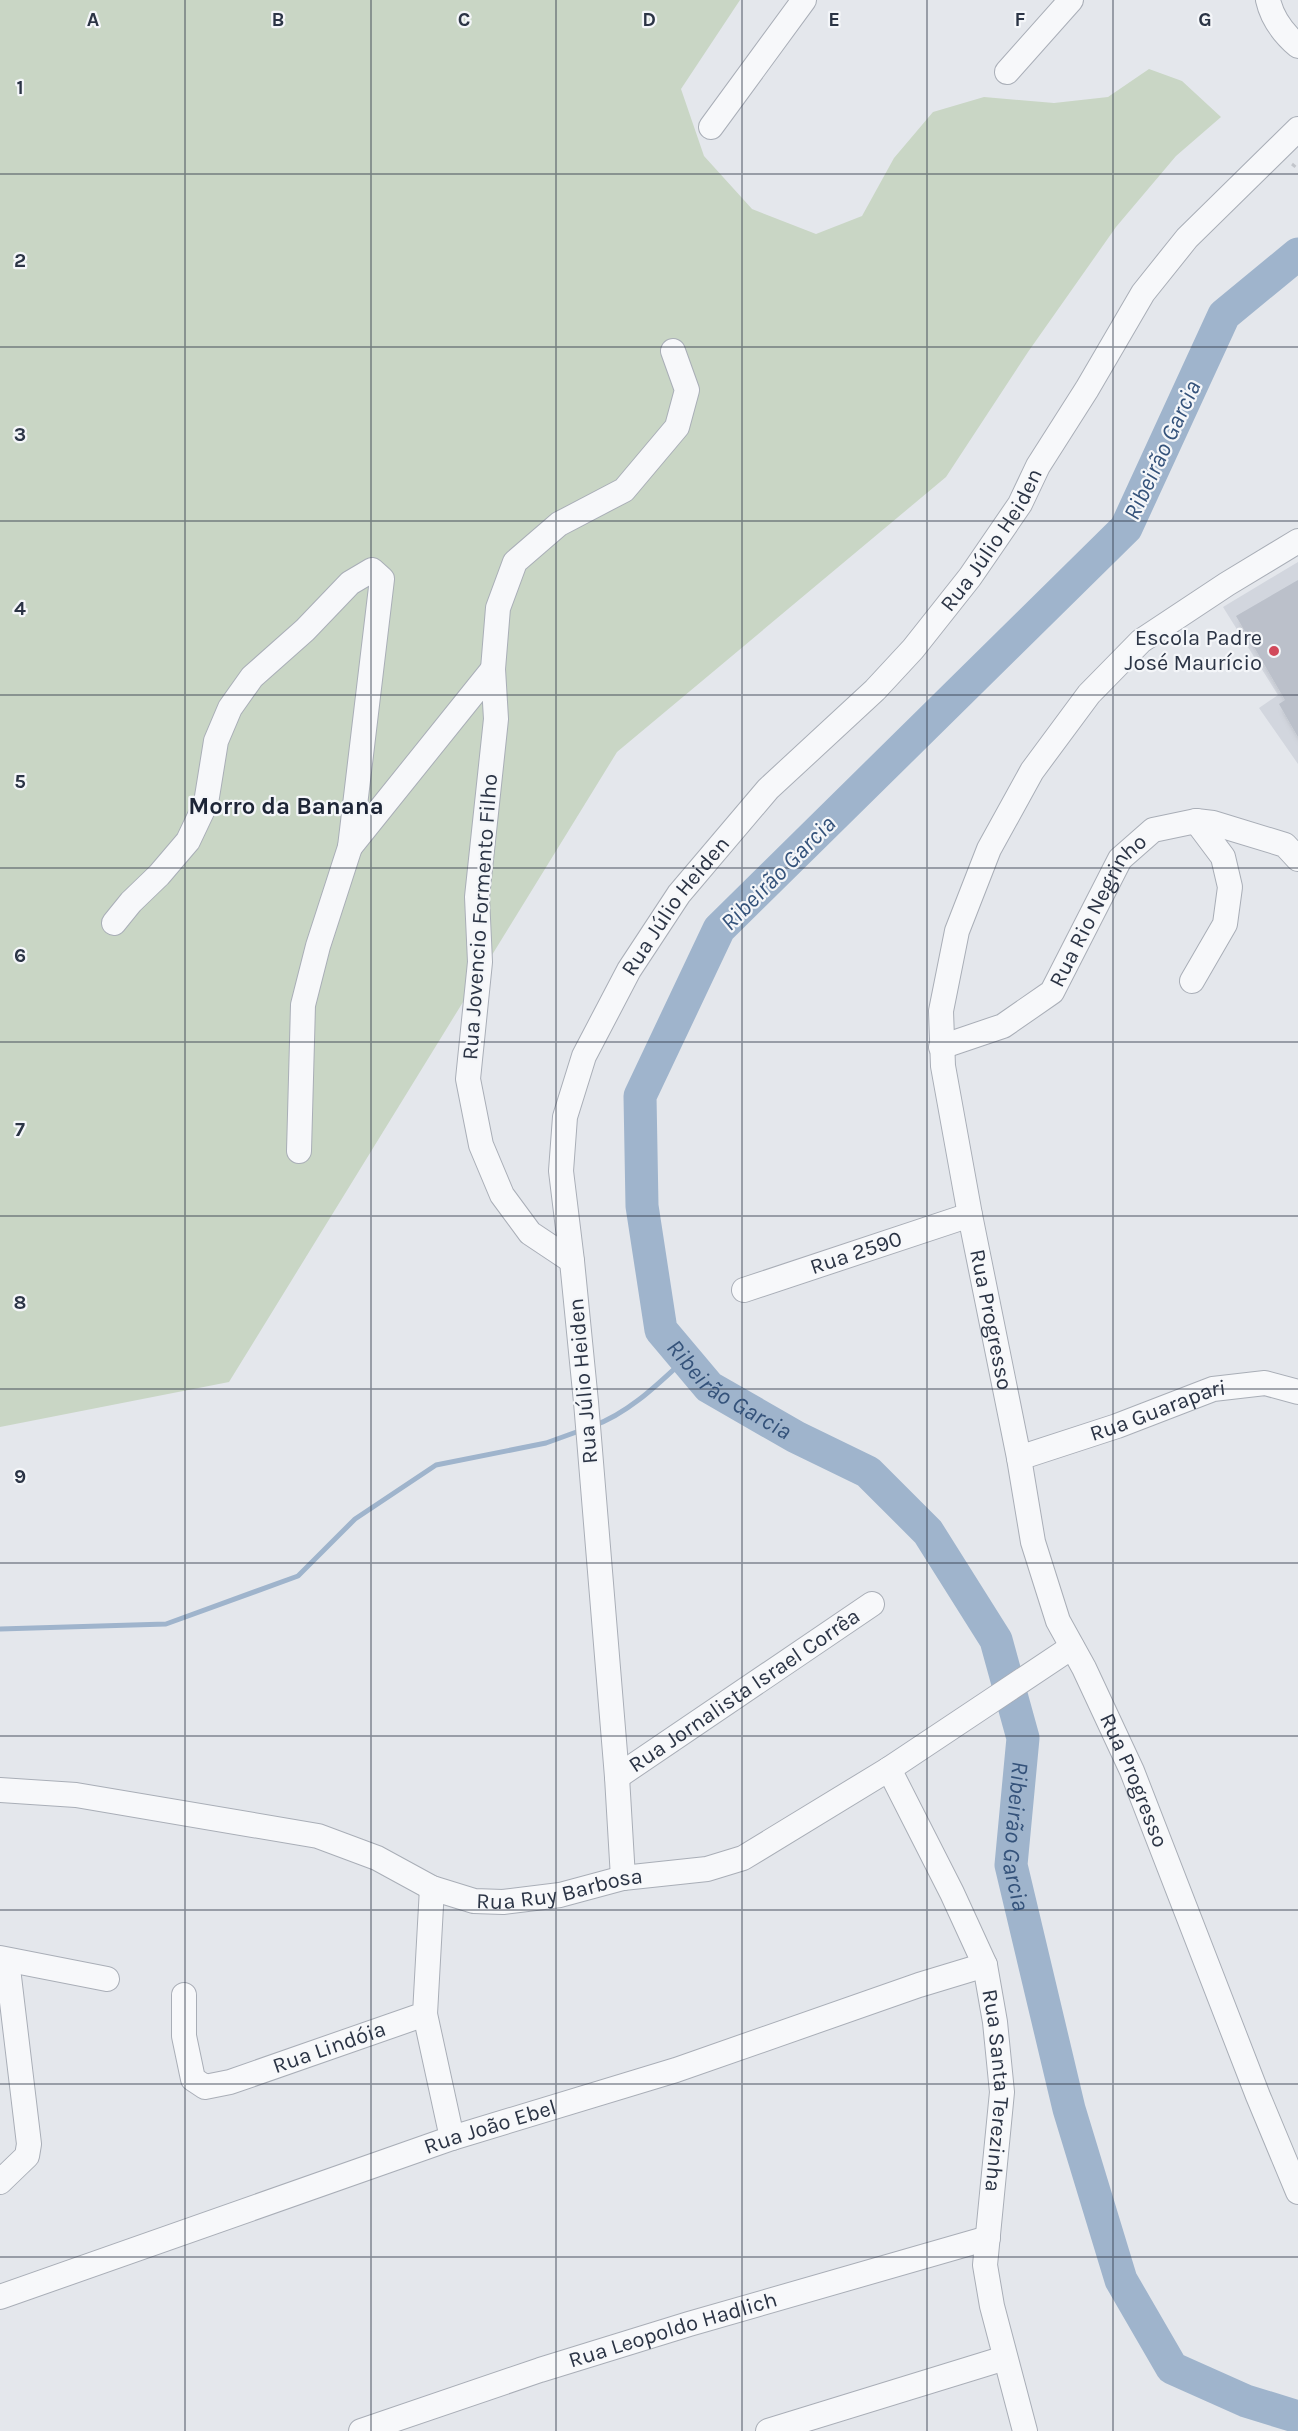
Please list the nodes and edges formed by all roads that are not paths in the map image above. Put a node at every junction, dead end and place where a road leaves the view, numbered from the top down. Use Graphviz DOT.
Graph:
graph roads {
  1 [pos="804,0"];
  2 [pos="1071,0"];
  3 [pos="1268,0"];
  4 [pos="1298,46"];
  5 [pos="1007,72"];
  6 [pos="711,127"];
  7 [pos="1298,129"];
  8 [pos="673,351"];
  9 [pos="1298,541"];
  10 [pos="493,669"];
  11 [pos="1196,820"];
  12 [pos="350,847"];
  13 [pos="1294,851"];
  14 [pos="114,923"];
  15 [pos="1192,981"];
  16 [pos="941,1047"];
  17 [pos="299,1151"];
  18 [pos="970,1215"];
  19 [pos="573,1261"];
  20 [pos="744,1290"];
  21 [pos="1298,1392"];
  22 [pos="1019,1458"];
  23 [pos="872,1604"];
  24 [pos="1072,1647"];
  25 [pos="889,1769"];
  26 [pos="617,1778"];
  27 [pos="0,1790"];
  28 [pos="623,1878"];
  29 [pos="432,1888"];
  30 [pos="3,1959"];
  31 [pos="985,1965"];
  32 [pos="107,1978"];
  33 [pos="184,1995"];
  34 [pos="425,2014"];
  35 [pos="452,2138"];
  36 [pos="0,2182"];
  37 [pos="1298,2192"];
  38 [pos="988,2238"];
  39 [pos="0,2297"];
  40 [pos="1005,2358"];
  41 [pos="361,2431"];
  42 [pos="768,2431"];
  43 [pos="1025,2431"];
  1 -- 6 [label="street"];
  2 -- 5 [label="street"];
  3 -- 4 [label="street"];
  7 -- 19 [label="street, Rua Júlio Heiden"];
  8 -- 10 [label="street, Rua Jovencio Formento Filho"];
  9 -- 16 [label="street, Rua Progresso"];
  10 -- 12 [label="street"];
  10 -- 19 [label="street, Rua Jovencio Formento Filho"];
  11 -- 13 [label="street, Rua Rio Negrinho"];
  11 -- 15 [label="street"];
  11 -- 16 [label="street, Rua Rio Negrinho"];
  12 -- 14 [label="street"];
  12 -- 17 [label="street"];
  16 -- 18 [label="street, Rua Progresso"];
  18 -- 20 [label="street, Rua 2590"];
  18 -- 22 [label="street, Rua Progresso"];
  19 -- 26 [label="street, Rua Júlio Heiden"];
  21 -- 22 [label="street, Rua Guarapari"];
  22 -- 24 [label="street, Rua Progresso"];
  23 -- 26 [label="street, Rua Jornalista Israel Corrêa"];
  24 -- 25 [label="street, Rua Ruy Barbosa"];
  24 -- 37 [label="street, Rua Progresso"];
  25 -- 28 [label="street, Rua Ruy Barbosa"];
  25 -- 31 [label="street, Rua Santa Terezinha"];
  26 -- 28 [label="street, Rua Júlio Heiden"];
  27 -- 29 [label="street, Rua Ruy Barbosa"];
  28 -- 29 [label="street, Rua Ruy Barbosa"];
  29 -- 34 [label="street"];
  30 -- 32 [label="street"];
  30 -- 36 [label="street"];
  31 -- 35 [label="street, Rua João Ebel"];
  31 -- 38 [label="street, Rua Santa Terezinha"];
  33 -- 34 [label="street, Rua Lindóia"];
  34 -- 35 [label="street"];
  35 -- 39 [label="street, Rua João Ebel"];
  38 -- 40 [label="street, Rua Santa Terezinha"];
  38 -- 41 [label="street, Rua Leopoldo Hadlich"];
  40 -- 42 [label="street"];
  40 -- 43 [label="street, Rua Santa Terezinha"];
}
